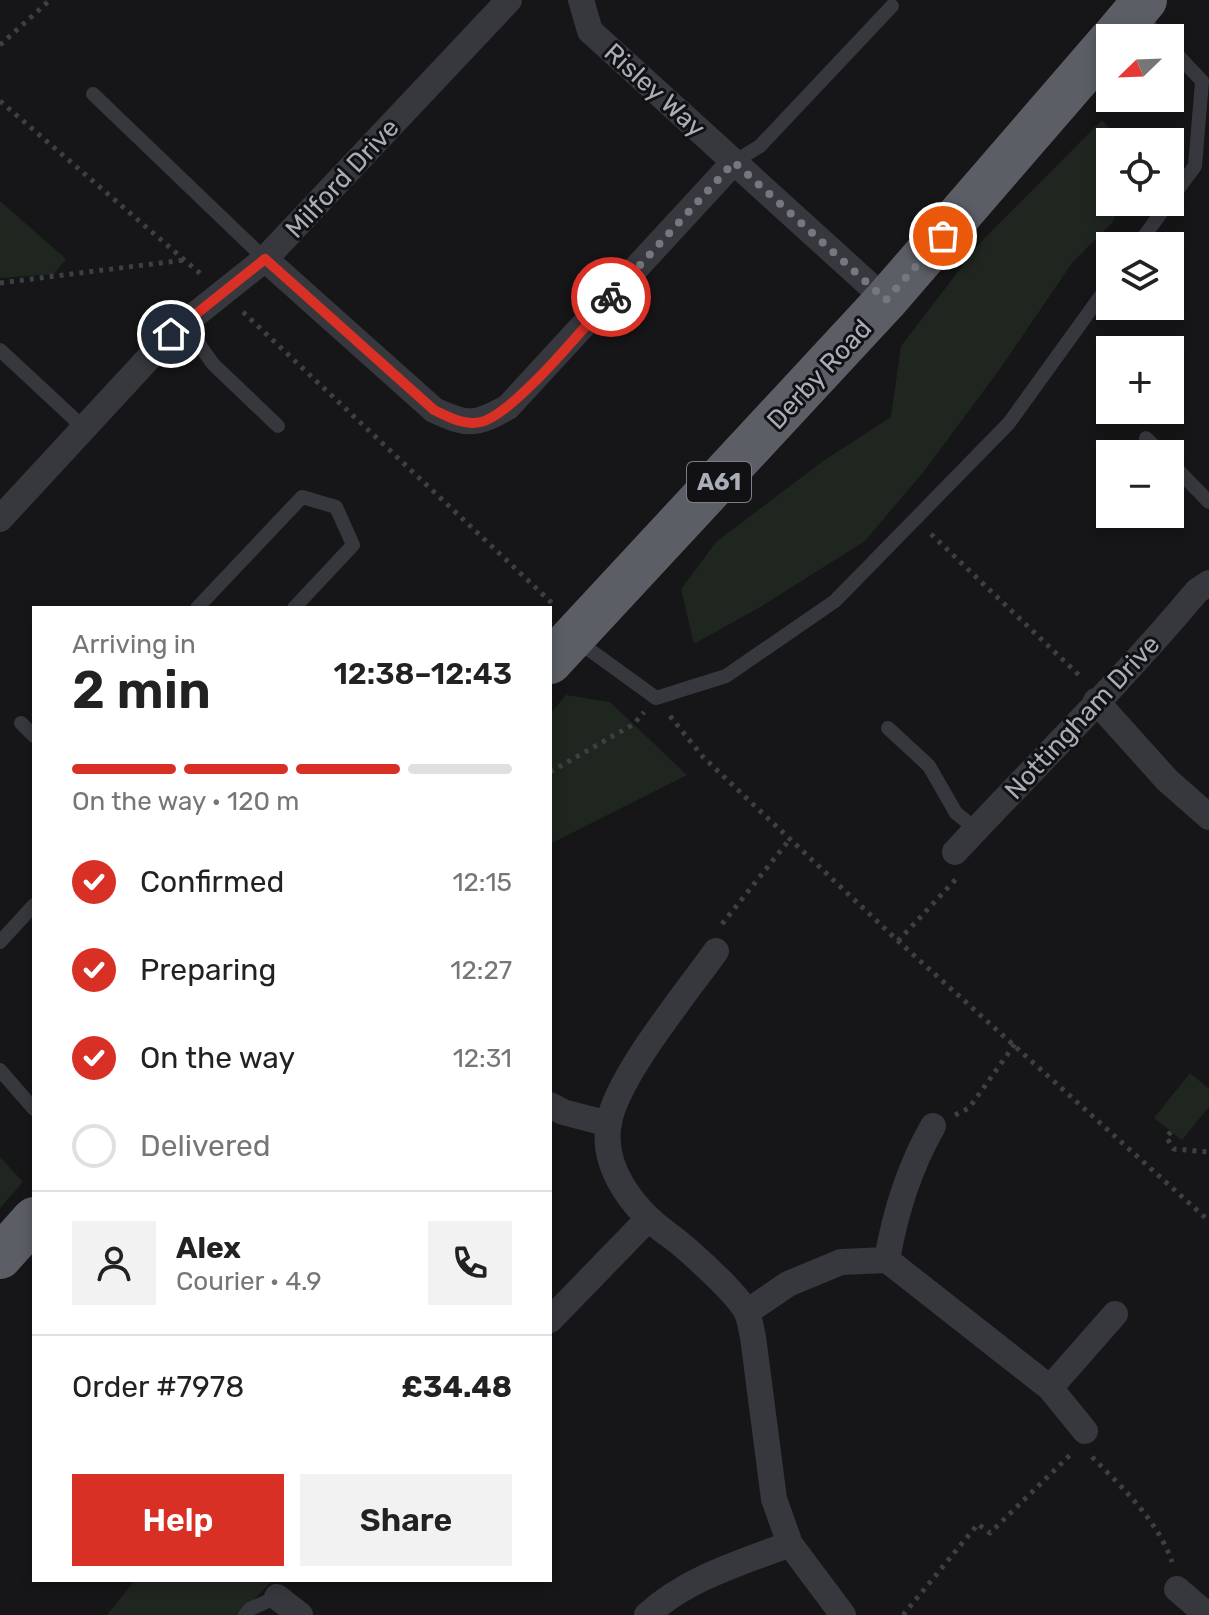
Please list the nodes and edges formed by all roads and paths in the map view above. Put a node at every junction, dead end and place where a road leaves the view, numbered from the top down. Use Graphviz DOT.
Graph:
graph roads {
  1 [pos="50,0"];
  2 [pos="509,0"];
  3 [pos="581,0"];
  4 [pos="892,6"];
  5 [pos="0,45"];
  6 [pos="1184,62"];
  7 [pos="1096,67"];
  8 [pos="93,94"];
  9 [pos="0,101"];
  10 [pos="734,162"];
  11 [pos="1184,181"];
  12 [pos="265,259"];
  13 [pos="185,260"];
  14 [pos="0,283"];
  15 [pos="222,292"];
  16 [pos="886,300"];
  17 [pos="1096,302"];
  18 [pos="184,323"];
  19 [pos="0,350"];
  20 [pos="278,426"];
  21 [pos="84,428"];
  22 [pos="1184,476"];
  23 [pos="1209,502"];
  24 [pos="0,519"];
  25 [pos="916,519"];
  26 [pos="1209,583"];
  27 [pos="199,606"];
  28 [pos="296,606"];
  29 [pos="531,606"];
  30 [pos="552,628"];
  31 [pos="567,643"];
  32 [pos="656,698"];
  33 [pos="1099,699"];
  34 [pos="21,723"];
  35 [pos="888,728"];
  36 [pos="32,734"];
  37 [pos="552,771"];
  38 [pos="1209,817"];
  39 [pos="976,829"];
  40 [pos="790,839"];
  41 [pos="955,852"];
  42 [pos="32,907"];
  43 [pos="898,941"];
  44 [pos="0,942"];
  45 [pos="716,951"];
  46 [pos="1015,1044"];
  47 [pos="0,1070"];
  48 [pos="552,1106"];
  49 [pos="32,1107"];
  50 [pos="969,1108"];
  51 [pos="609,1124"];
  52 [pos="933,1126"];
  53 [pos="1171,1132"];
  54 [pos="1209,1152"];
  55 [pos="647,1220"];
  56 [pos="32,1221"];
  57 [pos="1209,1221"];
  58 [pos="0,1257"];
  59 [pos="887,1260"];
  60 [pos="747,1312"];
  61 [pos="1115,1314"];
  62 [pos="552,1318"];
  63 [pos="1050,1388"];
  64 [pos="1082,1438"];
  65 [pos="790,1544"];
  66 [pos="1177,1589"];
  67 [pos="277,1597"];
  68 [pos="245,1615"];
  69 [pos="300,1615"];
  70 [pos="647,1615"];
  71 [pos="843,1615"];
  72 [pos="903,1615"];
  73 [pos="1207,1615"];
  1 -- 5 [label="path"];
  2 -- 12 [label="street, Milford Drive"];
  3 -- 10 [label="street, Risley Way"];
  4 -- 10 [label="lane"];
  6 -- 11 [label="lane"];
  7 -- 16 [label="highway, Derby Road / A61"];
  8 -- 12 [label="lane"];
  9 -- 13 [label="path"];
  10 -- 12 [label="street"];
  10 -- 16 [label="street, Risley Way"];
  12 -- 15 [label="street, Milford Drive"];
  13 -- 14 [label="path"];
  13 -- 15 [label="path"];
  15 -- 18 [label="street, Milford Drive"];
  15 -- 29 [label="path"];
  16 -- 31 [label="highway, Derby Road / A61"];
  17 -- 25 [label="lane"];
  18 -- 20 [label="lane"];
  18 -- 21 [label="street, Milford Drive"];
  19 -- 21 [label="lane"];
  21 -- 24 [label="street, Milford Drive"];
  22 -- 23 [label="lane"];
  25 -- 32 [label="lane"];
  25 -- 33 [label="path"];
  26 -- 33 [label="street, Nottingham Drive"];
  27 -- 28 [label="lane"];
  30 -- 31 [label="path"];
  31 -- 32 [label="lane"];
  32 -- 37 [label="path"];
  32 -- 40 [label="path"];
  33 -- 38 [label="street"];
  33 -- 39 [label="street, Nottingham Drive"];
  34 -- 36 [label="lane"];
  35 -- 39 [label="lane"];
  39 -- 41 [label="street, Nottingham Drive"];
  40 -- 43 [label="path"];
  40 -- 45 [label="path"];
  41 -- 43 [label="path"];
  42 -- 44 [label="lane"];
  43 -- 46 [label="path"];
  45 -- 51 [label="street"];
  46 -- 50 [label="path"];
  46 -- 57 [label="path"];
  47 -- 49 [label="lane"];
  48 -- 51 [label="street"];
  51 -- 55 [label="street"];
  52 -- 59 [label="street"];
  53 -- 54 [label="path"];
  55 -- 60 [label="street"];
  55 -- 62 [label="street"];
  56 -- 58 [label="highway"];
  59 -- 60 [label="street"];
  59 -- 63 [label="street"];
  60 -- 65 [label="street"];
  61 -- 63 [label="street"];
  63 -- 64 [label="street"];
  64 -- 66 [label="path"];
  64 -- 72 [label="path"];
  65 -- 70 [label="street"];
  65 -- 71 [label="street"];
  66 -- 73 [label="street"];
  67 -- 68 [label="lane"];
  67 -- 69 [label="street"];
}
